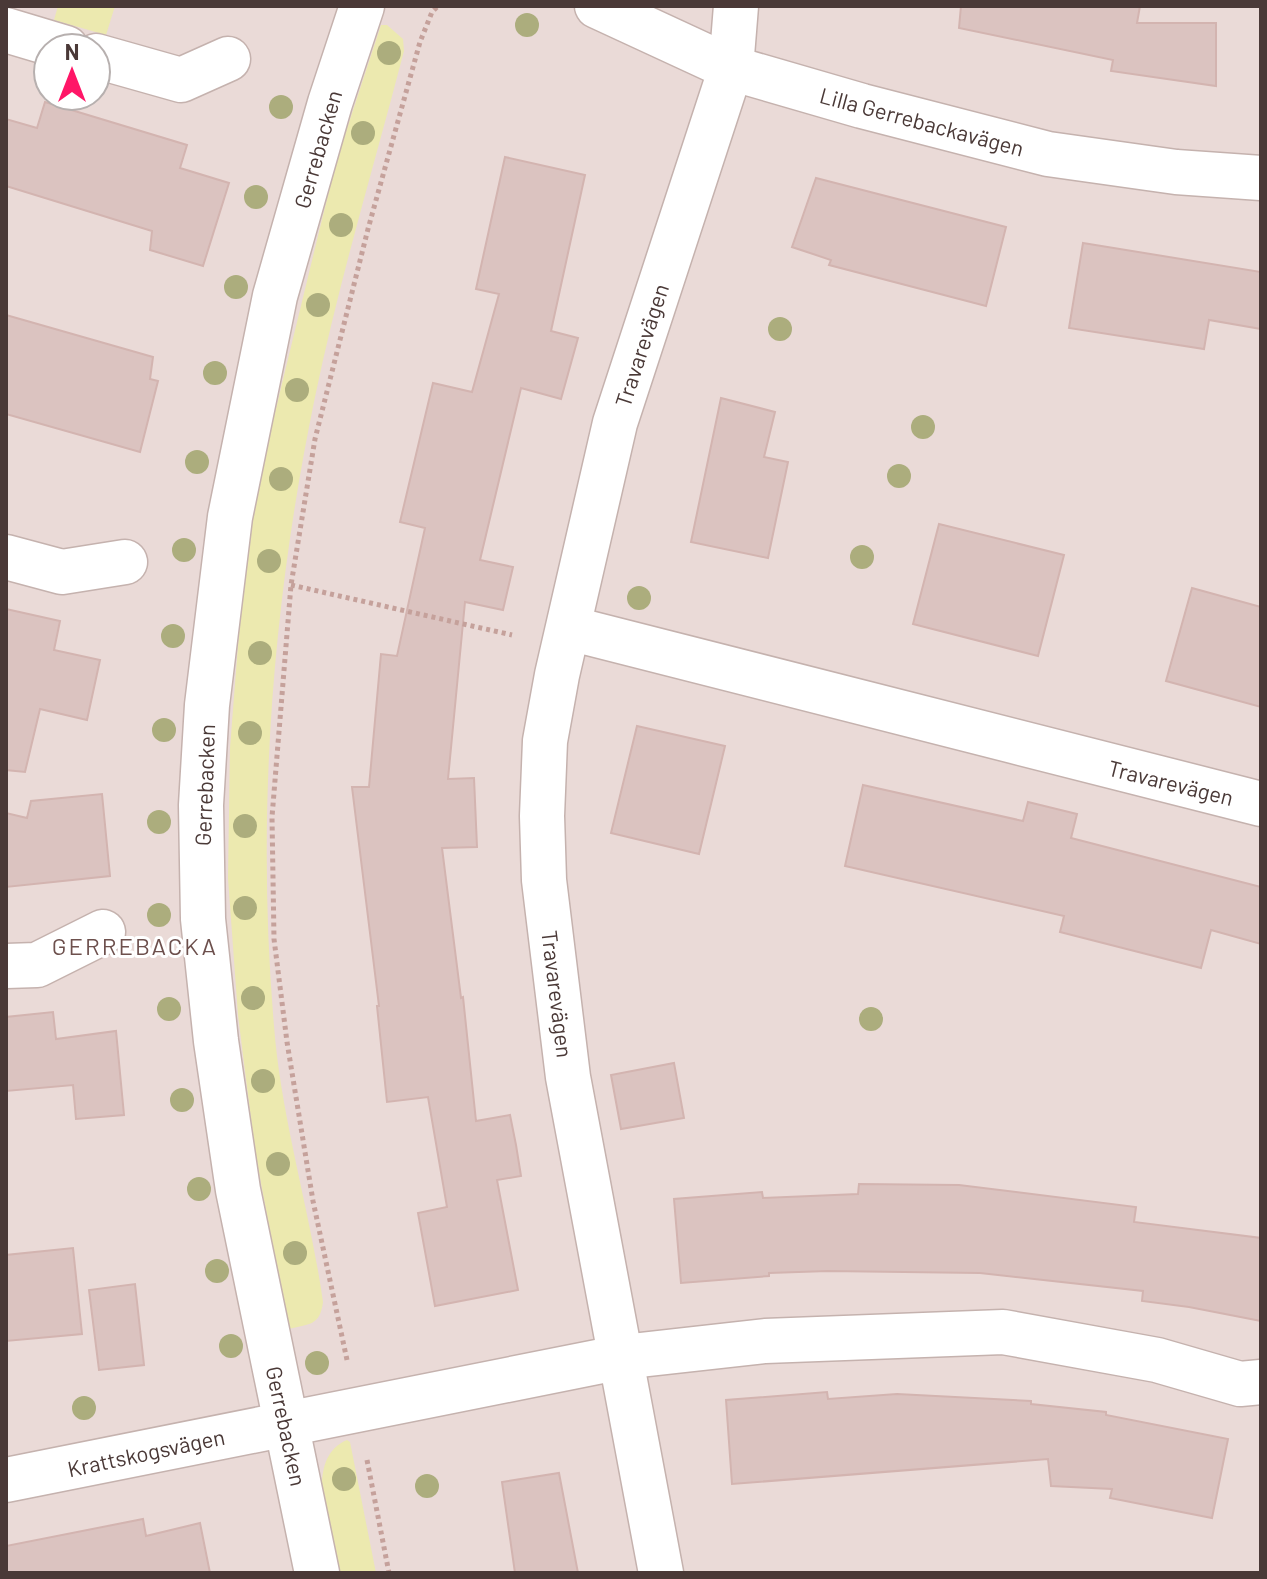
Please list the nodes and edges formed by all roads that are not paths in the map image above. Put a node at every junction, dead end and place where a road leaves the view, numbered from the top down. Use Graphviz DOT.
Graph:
graph roads {
  1 [pos="362,6"];
  2 [pos="597,6"];
  3 [pos="736,6"];
  4 [pos="6,30"];
  5 [pos="32,38"];
  6 [pos="228,59"];
  7 [pos="112,61"];
  8 [pos="731,68"];
  9 [pos="1261,178"];
  10 [pos="6,557"];
  11 [pos="125,562"];
  12 [pos="567,638"];
  13 [pos="1261,804"];
  14 [pos="103,932"];
  15 [pos="6,966"];
  16 [pos="622,1357"];
  17 [pos="1261,1382"];
  18 [pos="286,1422"];
  19 [pos="6,1480"];
  20 [pos="317,1573"];
  21 [pos="661,1573"];
  1 -- 18 [label="street, Gerrebacken"];
  2 -- 8 [label="street, Lilla Gerrebackavägen"];
  3 -- 8 [label="street, Travarevägen"];
  4 -- 5 [label="street"];
  6 -- 7 [label="street"];
  8 -- 9 [label="street, Lilla Gerrebackavägen"];
  8 -- 12 [label="street, Travarevägen"];
  10 -- 11 [label="street"];
  12 -- 13 [label="street, Travarevägen"];
  12 -- 16 [label="street, Travarevägen"];
  14 -- 15 [label="street"];
  16 -- 17 [label="street"];
  16 -- 18 [label="street"];
  16 -- 21 [label="street, Travarevägen"];
  18 -- 19 [label="street, Krattskogsvägen"];
  18 -- 20 [label="street, Gerrebacken"];
}
